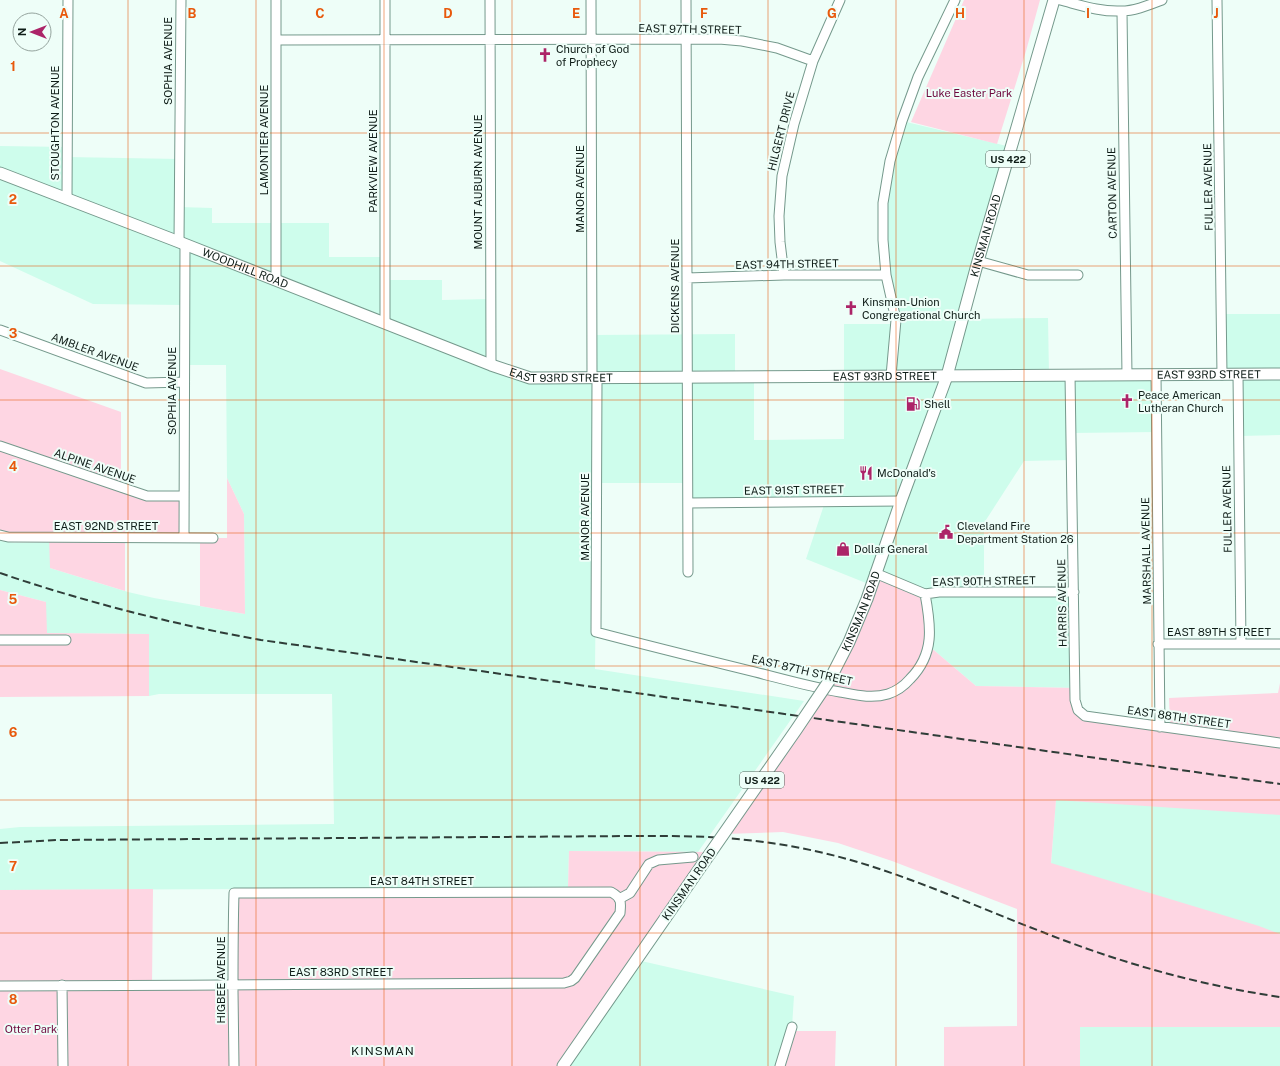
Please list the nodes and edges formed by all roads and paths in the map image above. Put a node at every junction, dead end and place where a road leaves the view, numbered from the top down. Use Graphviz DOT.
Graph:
graph roads {
  1 [pos="68,0"];
  2 [pos="181,0"];
  3 [pos="276,0"];
  4 [pos="385,0"];
  5 [pos="490,0"];
  6 [pos="591,0"];
  7 [pos="686,0"];
  8 [pos="840,0"];
  9 [pos="955,0"];
  10 [pos="1054,0"];
  11 [pos="1060,0"];
  12 [pos="1162,0"];
  13 [pos="1217,0"];
  14 [pos="1122,12"];
  15 [pos="276,40"];
  16 [pos="385,40"];
  17 [pos="489,40"];
  18 [pos="591,40"];
  19 [pos="686,40"];
  20 [pos="813,61"];
  21 [pos="0,173"];
  22 [pos="67,199"];
  23 [pos="182,243"];
  24 [pos="978,261"];
  25 [pos="784,275"];
  26 [pos="886,275"];
  27 [pos="1078,275"];
  28 [pos="687,278"];
  29 [pos="276,280"];
  30 [pos="385,323"];
  31 [pos="0,330"];
  32 [pos="491,365"];
  33 [pos="1280,374"];
  34 [pos="1070,375"];
  35 [pos="1127,375"];
  36 [pos="1156,375"];
  37 [pos="1222,375"];
  38 [pos="1238,375"];
  39 [pos="891,376"];
  40 [pos="947,376"];
  41 [pos="595,378"];
  42 [pos="688,378"];
  43 [pos="184,382"];
  44 [pos="0,446"];
  45 [pos="184,496"];
  46 [pos="901,501"];
  47 [pos="688,503"];
  48 [pos="0,535"];
  49 [pos="184,538"];
  50 [pos="213,538"];
  51 [pos="688,572"];
  52 [pos="875,573"];
  53 [pos="1074,592"];
  54 [pos="925,594"];
  55 [pos="596,632"];
  56 [pos="0,640"];
  57 [pos="66,640"];
  58 [pos="1158,644"];
  59 [pos="1241,644"];
  60 [pos="1280,644"];
  61 [pos="1078,710"];
  62 [pos="1160,727"];
  63 [pos="1280,743"];
  64 [pos="693,857"];
  65 [pos="234,894"];
  66 [pos="619,899"];
  67 [pos="62,985"];
  68 [pos="234,985"];
  69 [pos="0,986"];
  70 [pos="792,1027"];
  71 [pos="63,1066"];
  72 [pos="234,1066"];
  73 [pos="563,1066"];
  74 [pos="780,1066"];
  1 -- 22 [label="street, STOUGHTON AVENUE"];
  2 -- 23 [label="street, SOPHIA AVENUE"];
  3 -- 15 [label="street, LAMONTIER AVENUE"];
  4 -- 16 [label="street, PARKVIEW AVENUE"];
  5 -- 17 [label="street, MOUNT AUBURN AVENUE"];
  6 -- 18 [label="street, MANOR AVENUE"];
  7 -- 19 [label="street, DICKENS AVENUE"];
  8 -- 20 [label="street, HILGERT DRIVE"];
  9 -- 26 [label="street"];
  10 -- 24 [label="main road, KINSMAN ROAD / US 422"];
  11 -- 14 [label="street"];
  12 -- 14 [label="street"];
  13 -- 37 [label="street, FULLER AVENUE"];
  14 -- 35 [label="street, CARTON AVENUE"];
  15 -- 16 [label="street, EAST 97TH STREET"];
  15 -- 29 [label="street, LAMONTIER AVENUE"];
  16 -- 17 [label="street, EAST 97TH STREET"];
  16 -- 30 [label="street, PARKVIEW AVENUE"];
  17 -- 18 [label="street, EAST 97TH STREET"];
  17 -- 32 [label="street, MOUNT AUBURN AVENUE"];
  18 -- 19 [label="street, EAST 97TH STREET"];
  18 -- 41 [label="street, MANOR AVENUE"];
  19 -- 20 [label="street, EAST 97TH STREET"];
  19 -- 28 [label="street, DICKENS AVENUE"];
  20 -- 25 [label="street, HILGERT DRIVE"];
  21 -- 22 [label="main road, WOODHILL ROAD"];
  22 -- 23 [label="main road, WOODHILL ROAD"];
  23 -- 29 [label="main road, WOODHILL ROAD"];
  23 -- 43 [label="street, SOPHIA AVENUE"];
  24 -- 27 [label="street"];
  24 -- 40 [label="main road, KINSMAN ROAD / US 422"];
  25 -- 26 [label="street, EAST 94TH STREET"];
  25 -- 28 [label="street, EAST 94TH STREET"];
  26 -- 39 [label="street"];
  28 -- 42 [label="street, DICKENS AVENUE"];
  29 -- 30 [label="main road, WOODHILL ROAD"];
  30 -- 32 [label="main road, WOODHILL ROAD"];
  31 -- 43 [label="street, AMBLER AVENUE"];
  32 -- 41 [label="main road, EAST 93RD STREET"];
  33 -- 38 [label="main road, EAST 93RD STREET"];
  34 -- 35 [label="main road, EAST 93RD STREET"];
  34 -- 40 [label="main road, EAST 93RD STREET"];
  34 -- 53 [label="street, HARRIS AVENUE"];
  35 -- 36 [label="main road, EAST 93RD STREET"];
  36 -- 37 [label="main road, EAST 93RD STREET"];
  36 -- 58 [label="street, MARSHALL AVENUE"];
  37 -- 38 [label="main road, EAST 93RD STREET"];
  38 -- 59 [label="street, FULLER AVENUE"];
  39 -- 40 [label="main road, EAST 93RD STREET"];
  39 -- 42 [label="main road, EAST 93RD STREET"];
  40 -- 46 [label="main road, KINSMAN ROAD / US 422"];
  41 -- 42 [label="main road, EAST 93RD STREET"];
  41 -- 55 [label="street, MANOR AVENUE"];
  42 -- 47 [label="street, DICKENS AVENUE"];
  43 -- 45 [label="street, SOPHIA AVENUE"];
  44 -- 45 [label="street, ALPINE AVENUE"];
  45 -- 49 [label="street, SOPHIA AVENUE"];
  46 -- 47 [label="street, EAST 91ST STREET"];
  46 -- 52 [label="main road, KINSMAN ROAD / US 422"];
  47 -- 51 [label="street, DICKENS AVENUE"];
  48 -- 49 [label="street, EAST 92ND STREET"];
  49 -- 50 [label="street, EAST 92ND STREET"];
  52 -- 54 [label="street, EAST 90TH STREET"];
  52 -- 73 [label="main road, KINSMAN ROAD / US 422, bridge"];
  53 -- 54 [label="street, EAST 90TH STREET"];
  53 -- 61 [label="street, HARRIS AVENUE"];
  54 -- 55 [label="street, EAST 87TH STREET"];
  56 -- 57 [label="street"];
  58 -- 59 [label="street, EAST 89TH STREET"];
  58 -- 62 [label="street, MARSHALL AVENUE"];
  59 -- 60 [label="street, EAST 89TH STREET"];
  61 -- 62 [label="street, EAST 88TH STREET"];
  62 -- 63 [label="street, EAST 88TH STREET"];
  64 -- 66 [label="street"];
  65 -- 66 [label="street, EAST 84TH STREET"];
  65 -- 68 [label="street, HIGBEE AVENUE"];
  66 -- 68 [label="street, EAST 83RD STREET"];
  67 -- 68 [label="street, EAST 83RD STREET"];
  67 -- 69 [label="street, EAST 83RD STREET"];
  67 -- 71 [label="street"];
  68 -- 72 [label="street, HIGBEE AVENUE"];
  70 -- 74 [label="street"];
}
